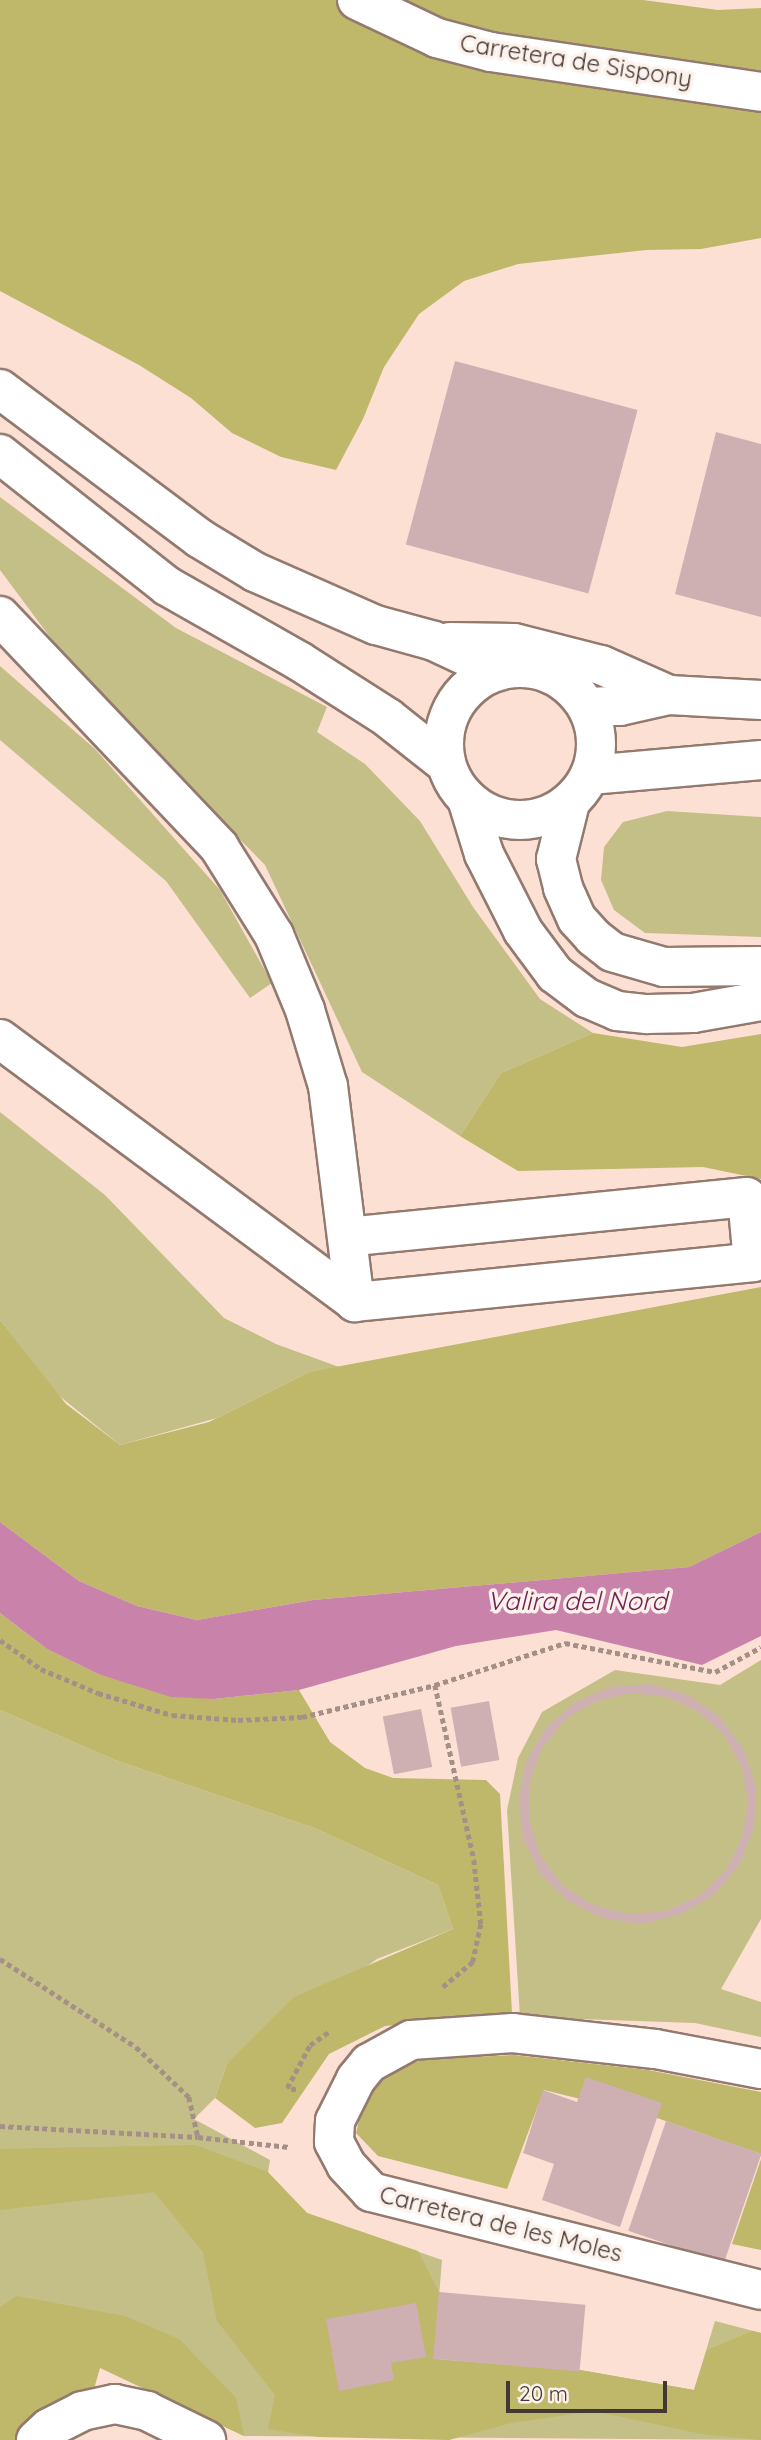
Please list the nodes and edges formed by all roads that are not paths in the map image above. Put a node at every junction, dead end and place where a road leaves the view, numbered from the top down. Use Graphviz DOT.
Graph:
graph roads {
  1 [pos="357,0"];
  2 [pos="761,92"];
  3 [pos="0,389"];
  4 [pos="0,454"];
  5 [pos="0,615"];
  6 [pos="433,642"];
  7 [pos="498,671"];
  8 [pos="669,695"];
  9 [pos="761,700"];
  10 [pos="587,707"];
  11 [pos="761,760"];
  12 [pos="446,764"];
  13 [pos="580,789"];
  14 [pos="467,799"];
  15 [pos="761,966"];
  16 [pos="761,1001"];
  17 [pos="0,1039"];
  18 [pos="346,1237"];
  19 [pos="355,1302"];
  20 [pos="761,2069"];
  21 [pos="761,2290"];
  22 [pos="36,2440"];
  23 [pos="206,2440"];
  1 -- 2 [label="main road, Carretera de Sispony"];
  3 -- 6 [label="main road"];
  4 -- 12 [label="main road"];
  5 -- 18 [label="main road"];
  6 -- 7 [label="main road"];
  6 -- 8 [label="main road"];
  7 -- 10 [label="main road"];
  7 -- 12 [label="main road"];
  8 -- 9 [label="main road"];
  8 -- 10 [label="main road"];
  10 -- 13 [label="main road"];
  11 -- 13 [label="main road"];
  12 -- 14 [label="main road"];
  13 -- 14 [label="main road"];
  13 -- 15 [label="main road"];
  14 -- 16 [label="main road"];
  17 -- 19 [label="main road"];
  18 -- 19 [label="main road"];
  18 -- 19 [label="main road"];
  20 -- 21 [label="main road, Carretera de les Moles"];
  22 -- 23 [label="main road"];
}
